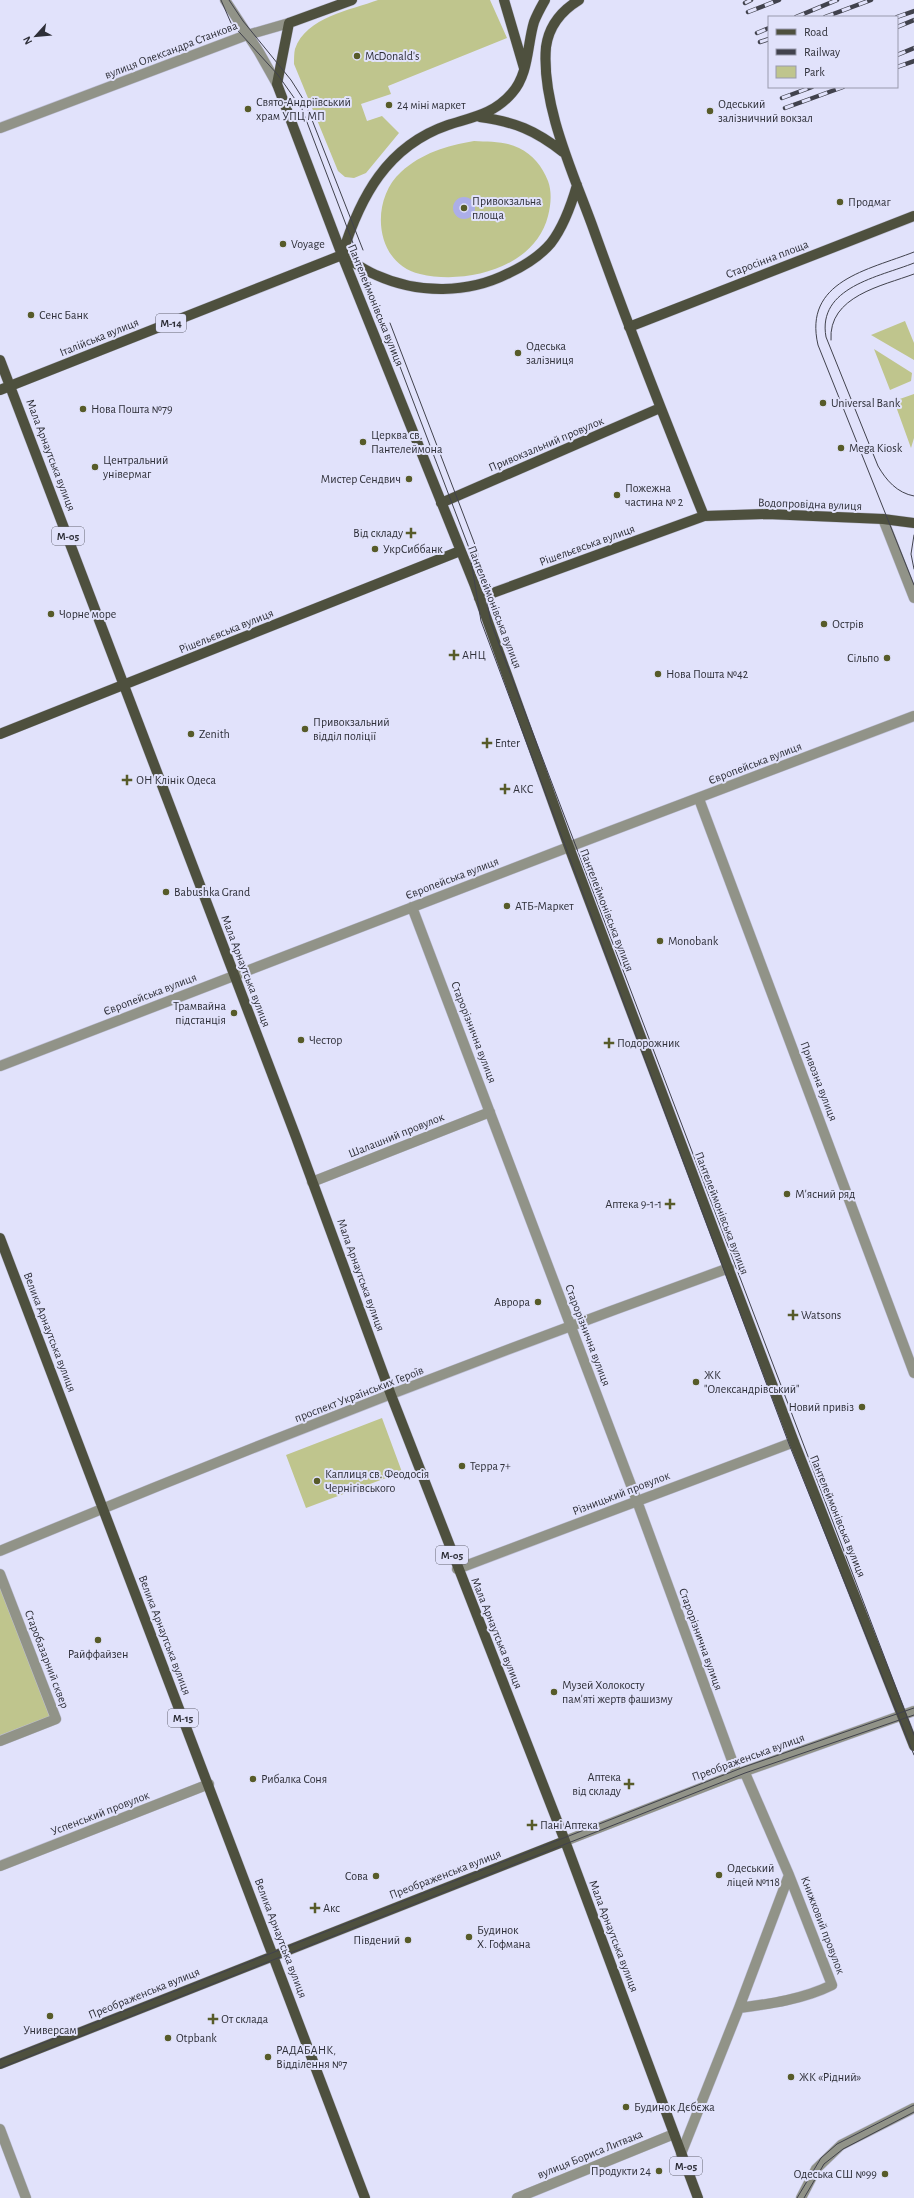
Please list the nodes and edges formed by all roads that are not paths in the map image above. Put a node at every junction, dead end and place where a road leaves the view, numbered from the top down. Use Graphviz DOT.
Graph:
graph roads {
  1 [pos="225,0"];
  2 [pos="352,0"];
  3 [pos="504,0"];
  4 [pos="545,0"];
  5 [pos="579,0"];
  6 [pos="289,23"];
  7 [pos="248,35"];
  8 [pos="524,70"];
  9 [pos="276,84"];
  10 [pos="480,117"];
  11 [pos="0,128"];
  12 [pos="563,152"];
  13 [pos="577,185"];
  14 [pos="914,216"];
  15 [pos="342,255"];
  16 [pos="629,327"];
  17 [pos="0,360"];
  18 [pos="10,386"];
  19 [pos="0,390"];
  20 [pos="660,408"];
  21 [pos="441,503"];
  22 [pos="704,516"];
  23 [pos="884,519"];
  24 [pos="914,523"];
  25 [pos="460,551"];
  26 [pos="479,598"];
  27 [pos="914,598"];
  28 [pos="124,686"];
  29 [pos="914,716"];
  30 [pos="0,734"];
  31 [pos="699,799"];
  32 [pos="569,847"];
  33 [pos="412,907"];
  34 [pos="234,976"];
  35 [pos="0,1066"];
  36 [pos="490,1112"];
  37 [pos="312,1182"];
  38 [pos="1,1245"];
  39 [pos="729,1268"];
  40 [pos="571,1327"];
  41 [pos="914,1372"];
  42 [pos="391,1395"];
  43 [pos="794,1442"];
  44 [pos="637,1501"];
  45 [pos="102,1508"];
  46 [pos="0,1551"];
  47 [pos="457,1569"];
  48 [pos="0,1574"];
  49 [pos="914,1702"];
  50 [pos="914,1711"];
  51 [pos="902,1715"];
  52 [pos="914,1718"];
  53 [pos="0,1741"];
  54 [pos="914,1746"];
  55 [pos="737,1774"];
  56 [pos="209,1784"];
  57 [pos="565,1841"];
  58 [pos="0,1866"];
  59 [pos="789,1875"];
  60 [pos="273,1955"];
  61 [pos="740,2008"];
  62 [pos="0,2064"];
  63 [pos="914,2108"];
  64 [pos="0,2129"];
  65 [pos="674,2134"];
  66 [pos="681,2154"];
  67 [pos="26,2198"];
  68 [pos="365,2198"];
  69 [pos="516,2198"];
  70 [pos="698,2198"];
  71 [pos="801,2198"];
  1 -- 7 [label="street, Пантелеймонівська вулиця"];
  2 -- 6 [label="main road, вулиця Олександра Станкова"];
  3 -- 8 [label="main road"];
  4 -- 8 [label="main road"];
  5 -- 12 [label="main road"];
  6 -- 7 [label="street, вулиця Олександра Станкова"];
  6 -- 9 [label="main road"];
  7 -- 9 [label="street, Пантелеймонівська вулиця"];
  7 -- 11 [label="street, вулиця Олександра Станкова"];
  8 -- 10 [label="main road"];
  9 -- 15 [label="main road, Пантелеймонівська вулиця"];
  10 -- 12 [label="main road"];
  10 -- 15 [label="main road"];
  12 -- 13 [label="main road"];
  13 -- 15 [label="main road"];
  13 -- 16 [label="main road"];
  14 -- 16 [label="main road, Старосінна площа"];
  15 -- 18 [label="main road, Італійська вулиця / М-14"];
  15 -- 21 [label="main road, Пантелеймонівська вулиця"];
  16 -- 20 [label="main road"];
  17 -- 18 [label="main road, Мала Арнаутська вулиця / М-05"];
  18 -- 19 [label="main road, Італійська вулиця / М-14"];
  18 -- 28 [label="main road, Мала Арнаутська вулиця / М-05"];
  20 -- 21 [label="main road, Привокзальний провулок"];
  20 -- 22 [label="main road"];
  21 -- 25 [label="main road, Пантелеймонівська вулиця"];
  22 -- 23 [label="main road, Водопровідна вулиця"];
  22 -- 26 [label="main road, Рішельєвська вулиця"];
  23 -- 24 [label="main road, Водопровідна вулиця"];
  23 -- 27 [label="street"];
  25 -- 26 [label="main road, Пантелеймонівська вулиця"];
  25 -- 28 [label="main road, Рішельєвська вулиця"];
  26 -- 32 [label="main road, Пантелеймонівська вулиця"];
  28 -- 30 [label="main road, Рішельєвська вулиця"];
  28 -- 34 [label="main road, Мала Арнаутська вулиця / М-05"];
  29 -- 31 [label="street, Європейська вулиця"];
  31 -- 32 [label="street, Європейська вулиця"];
  31 -- 41 [label="street, Привозна вулиця"];
  32 -- 33 [label="street, Європейська вулиця"];
  32 -- 39 [label="main road, Пантелеймонівська вулиця"];
  33 -- 34 [label="street, Європейська вулиця"];
  33 -- 36 [label="street, Старорізнична вулиця"];
  34 -- 35 [label="street, Європейська вулиця"];
  34 -- 37 [label="main road, Мала Арнаутська вулиця / М-05"];
  36 -- 37 [label="street, Шалашний провулок"];
  36 -- 40 [label="street, Старорізнична вулиця"];
  37 -- 42 [label="main road, Мала Арнаутська вулиця / М-05"];
  38 -- 45 [label="main road, Велика Арнаутська вулиця / М-15"];
  39 -- 40 [label="street, проспект Українських Героїв"];
  39 -- 43 [label="main road, Пантелеймонівська вулиця"];
  40 -- 42 [label="street, проспект Українських Героїв"];
  40 -- 44 [label="street, Старорізнична вулиця"];
  42 -- 45 [label="street, проспект Українських Героїв"];
  42 -- 47 [label="main road, Мала Арнаутська вулиця / М-05"];
  43 -- 44 [label="street, Різницький провулок"];
  43 -- 51 [label="main road, Пантелеймонівська вулиця"];
  44 -- 47 [label="street, Різницький провулок"];
  44 -- 55 [label="street, Старорізнична вулиця"];
  45 -- 46 [label="street, проспект Українських Героїв"];
  45 -- 56 [label="main road, Велика Арнаутська вулиця / М-15"];
  47 -- 57 [label="main road, Мала Арнаутська вулиця / М-05"];
  48 -- 53 [label="street, Старобазарний сквер"];
  49 -- 51 [label="street, Преображенська вулиця"];
  50 -- 51 [label="street, Преображенська вулиця"];
  51 -- 52 [label="street"];
  51 -- 54 [label="main road, Пантелеймонівська вулиця"];
  51 -- 55 [label="street, Преображенська вулиця"];
  55 -- 57 [label="street, Преображенська вулиця"];
  55 -- 59 [label="street, Книжковий провулок"];
  56 -- 58 [label="street, Успенський провулок"];
  56 -- 60 [label="main road, Велика Арнаутська вулиця / М-15"];
  57 -- 60 [label="main road, Преображенська вулиця"];
  57 -- 65 [label="main road, Мала Арнаутська вулиця / М-05"];
  59 -- 61 [label="street, Книжковий провулок"];
  59 -- 61 [label="street, Книжковий провулок"];
  60 -- 62 [label="main road, Преображенська вулиця"];
  60 -- 68 [label="main road, Велика Арнаутська вулиця / М-15"];
  61 -- 66 [label="street, Книжковий провулок"];
  63 -- 71 [label="street"];
  64 -- 67 [label="street"];
  65 -- 66 [label="main road, Мала Арнаутська вулиця / М-05"];
  65 -- 69 [label="street, вулиця Бориса Литвака"];
  66 -- 70 [label="main road, Мала Арнаутська вулиця / М-05"];
}
